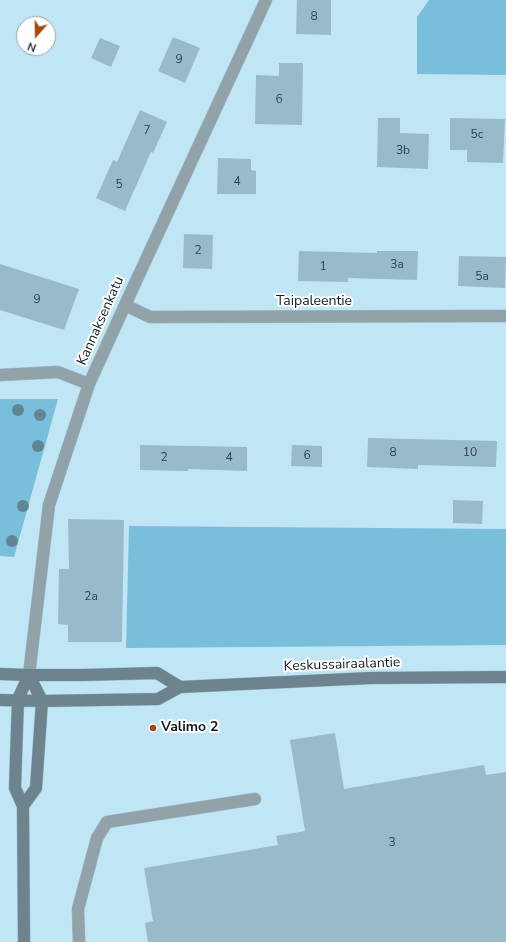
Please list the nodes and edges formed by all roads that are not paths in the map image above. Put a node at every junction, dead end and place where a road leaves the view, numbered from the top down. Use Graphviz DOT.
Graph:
graph roads {
  1 [pos="266,0"];
  2 [pos="124,305"];
  3 [pos="506,316"];
  4 [pos="0,375"];
  5 [pos="89,384"];
  6 [pos="0,674"];
  7 [pos="29,675"];
  8 [pos="506,677"];
  9 [pos="180,687"];
  10 [pos="0,700"];
  11 [pos="18,700"];
  12 [pos="42,701"];
  13 [pos="255,799"];
  14 [pos="23,806"];
  15 [pos="24,942"];
  16 [pos="79,942"];
  1 -- 2 [label="street, Kannaksenkatu"];
  2 -- 3 [label="street, Taipaleentie"];
  2 -- 5 [label="street, Kannaksenkatu"];
  4 -- 5 [label="street"];
  5 -- 7 [label="street, Kannaksenkatu"];
  6 -- 7 [label="main road"];
  7 -- 9 [label="main road"];
  7 -- 11 [label="main road"];
  7 -- 12 [label="main road"];
  8 -- 9 [label="main road, Keskussairaalantie"];
  9 -- 12 [label="main road, Keskussairaalantie"];
  10 -- 11 [label="main road, Keskussairaalantie"];
  11 -- 12 [label="main road, Keskussairaalantie"];
  11 -- 14 [label="main road"];
  12 -- 14 [label="main road"];
  13 -- 16 [label="street"];
  14 -- 15 [label="main road"];
}
